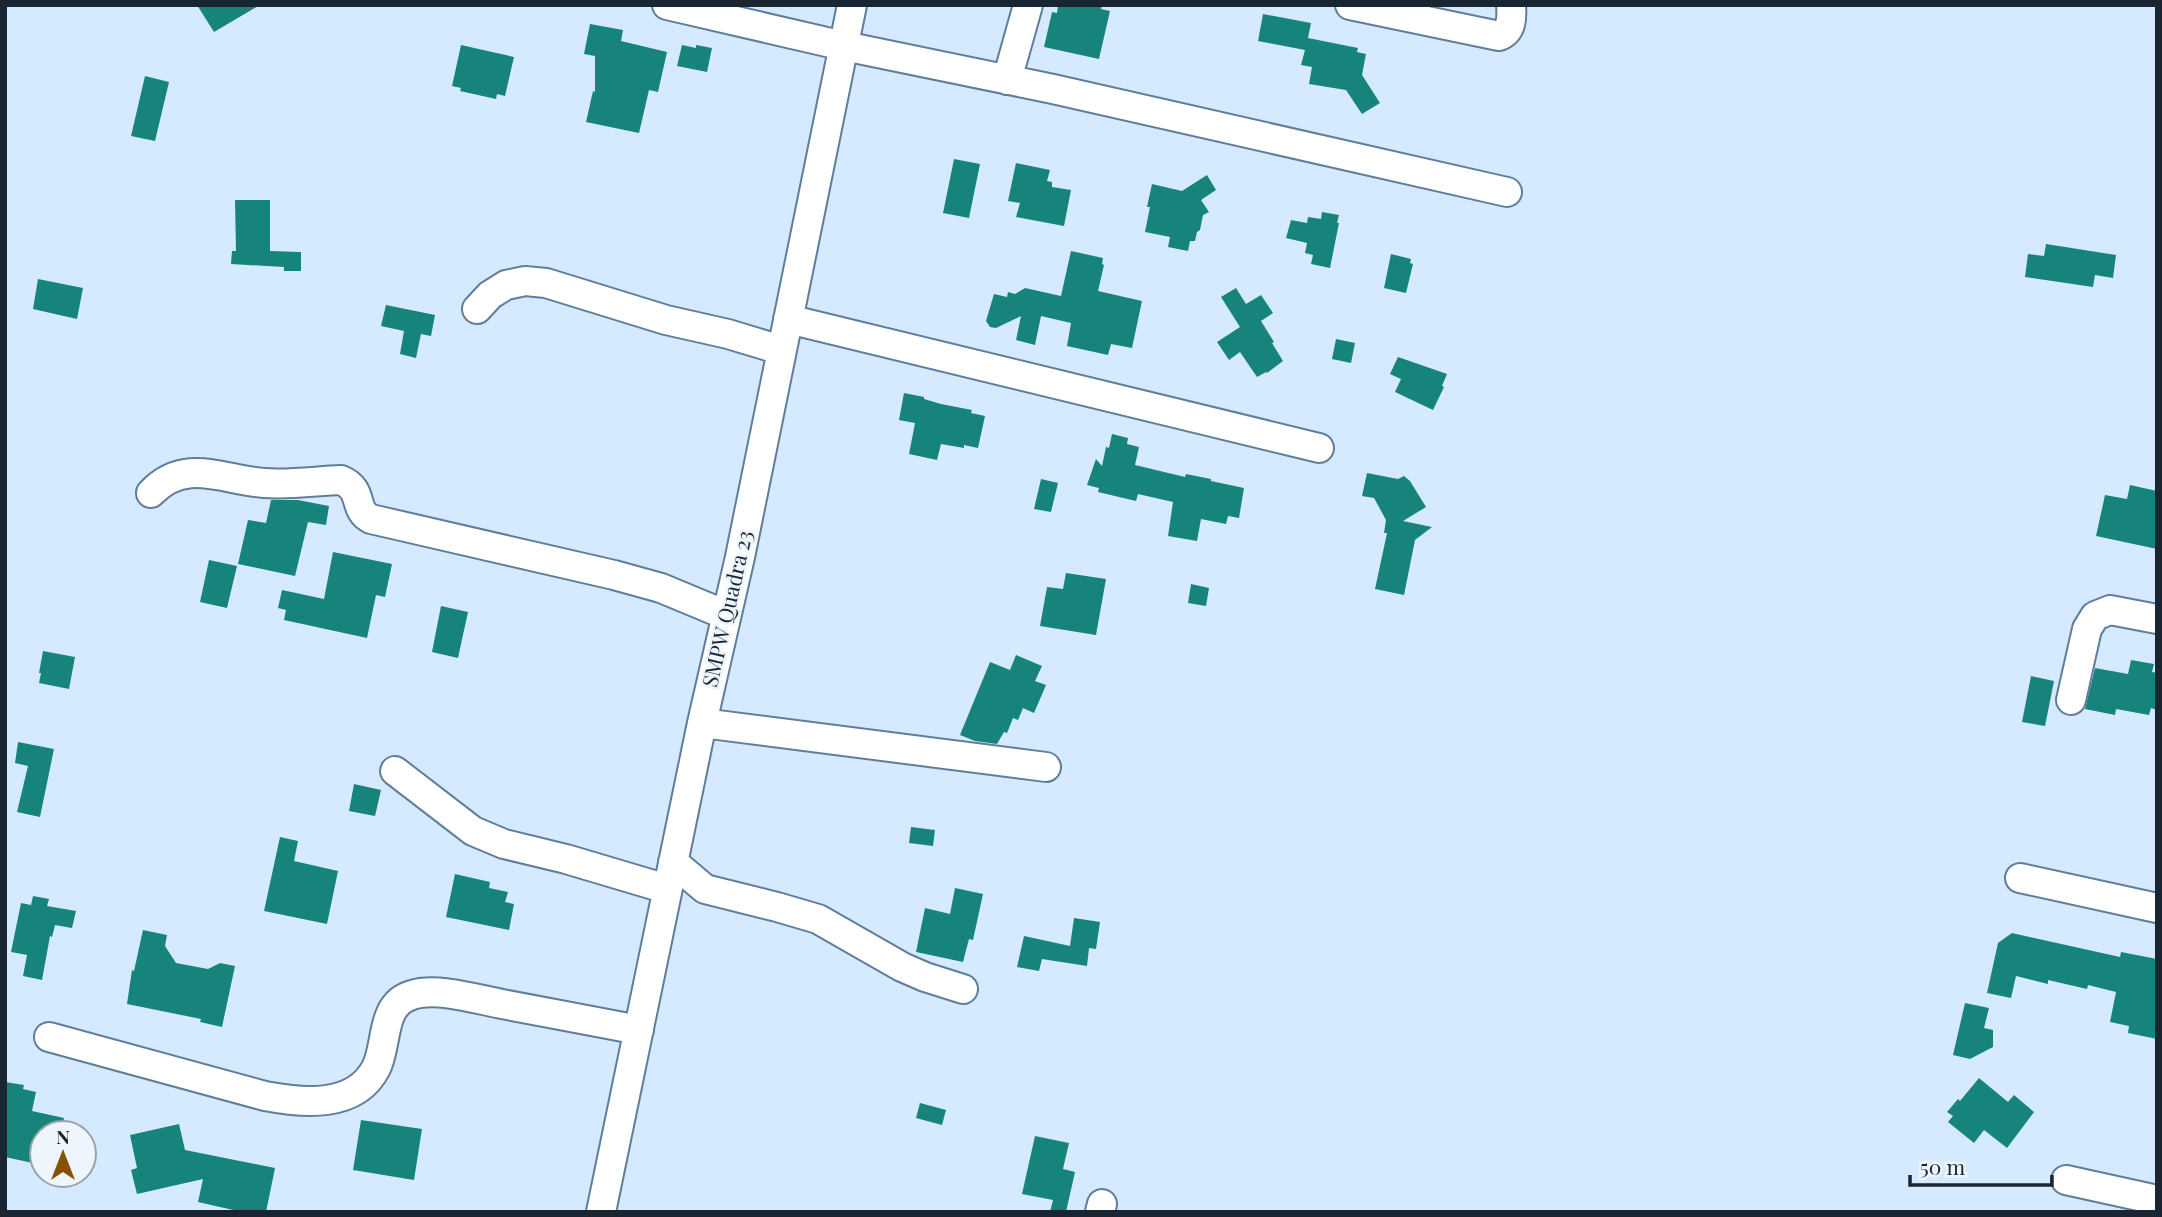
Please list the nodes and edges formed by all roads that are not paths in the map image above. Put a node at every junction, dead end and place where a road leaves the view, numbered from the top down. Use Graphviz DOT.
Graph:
graph roads {
  1 [pos="667,5"];
  2 [pos="852,5"];
  3 [pos="1028,5"];
  4 [pos="1350,5"];
  5 [pos="1511,5"];
  6 [pos="844,46"];
  7 [pos="1007,80"];
  8 [pos="1507,192"];
  9 [pos="477,309"];
  10 [pos="788,319"];
  11 [pos="781,351"];
  12 [pos="1318,448"];
  13 [pos="151,493"];
  14 [pos="726,615"];
  15 [pos="2157,618"];
  16 [pos="2071,700"];
  17 [pos="702,723"];
  18 [pos="1046,767"];
  19 [pos="394,771"];
  20 [pos="2020,878"];
  21 [pos="668,888"];
  22 [pos="705,889"];
  23 [pos="2157,908"];
  24 [pos="963,989"];
  25 [pos="639,1030"];
  26 [pos="48,1037"];
  27 [pos="2066,1180"];
  28 [pos="2157,1200"];
  29 [pos="601,1212"];
  1 -- 6 [label="street"];
  2 -- 6 [label="street, SMPW Quadra 23"];
  3 -- 7 [label="street"];
  4 -- 5 [label="street"];
  6 -- 7 [label="street"];
  6 -- 10 [label="street, SMPW Quadra 23"];
  7 -- 8 [label="street"];
  9 -- 11 [label="street"];
  10 -- 11 [label="street, SMPW Quadra 23"];
  10 -- 12 [label="street"];
  11 -- 14 [label="street, SMPW Quadra 23"];
  13 -- 14 [label="street"];
  14 -- 17 [label="street, SMPW Quadra 23"];
  15 -- 16 [label="street"];
  17 -- 18 [label="street"];
  17 -- 21 [label="street, SMPW Quadra 23"];
  19 -- 21 [label="street"];
  20 -- 23 [label="street"];
  21 -- 22 [label="street"];
  21 -- 22 [label="street"];
  21 -- 25 [label="street, SMPW Quadra 23"];
  22 -- 24 [label="street"];
  25 -- 26 [label="street"];
  25 -- 29 [label="street, SMPW Quadra 23"];
  27 -- 28 [label="street"];
}
